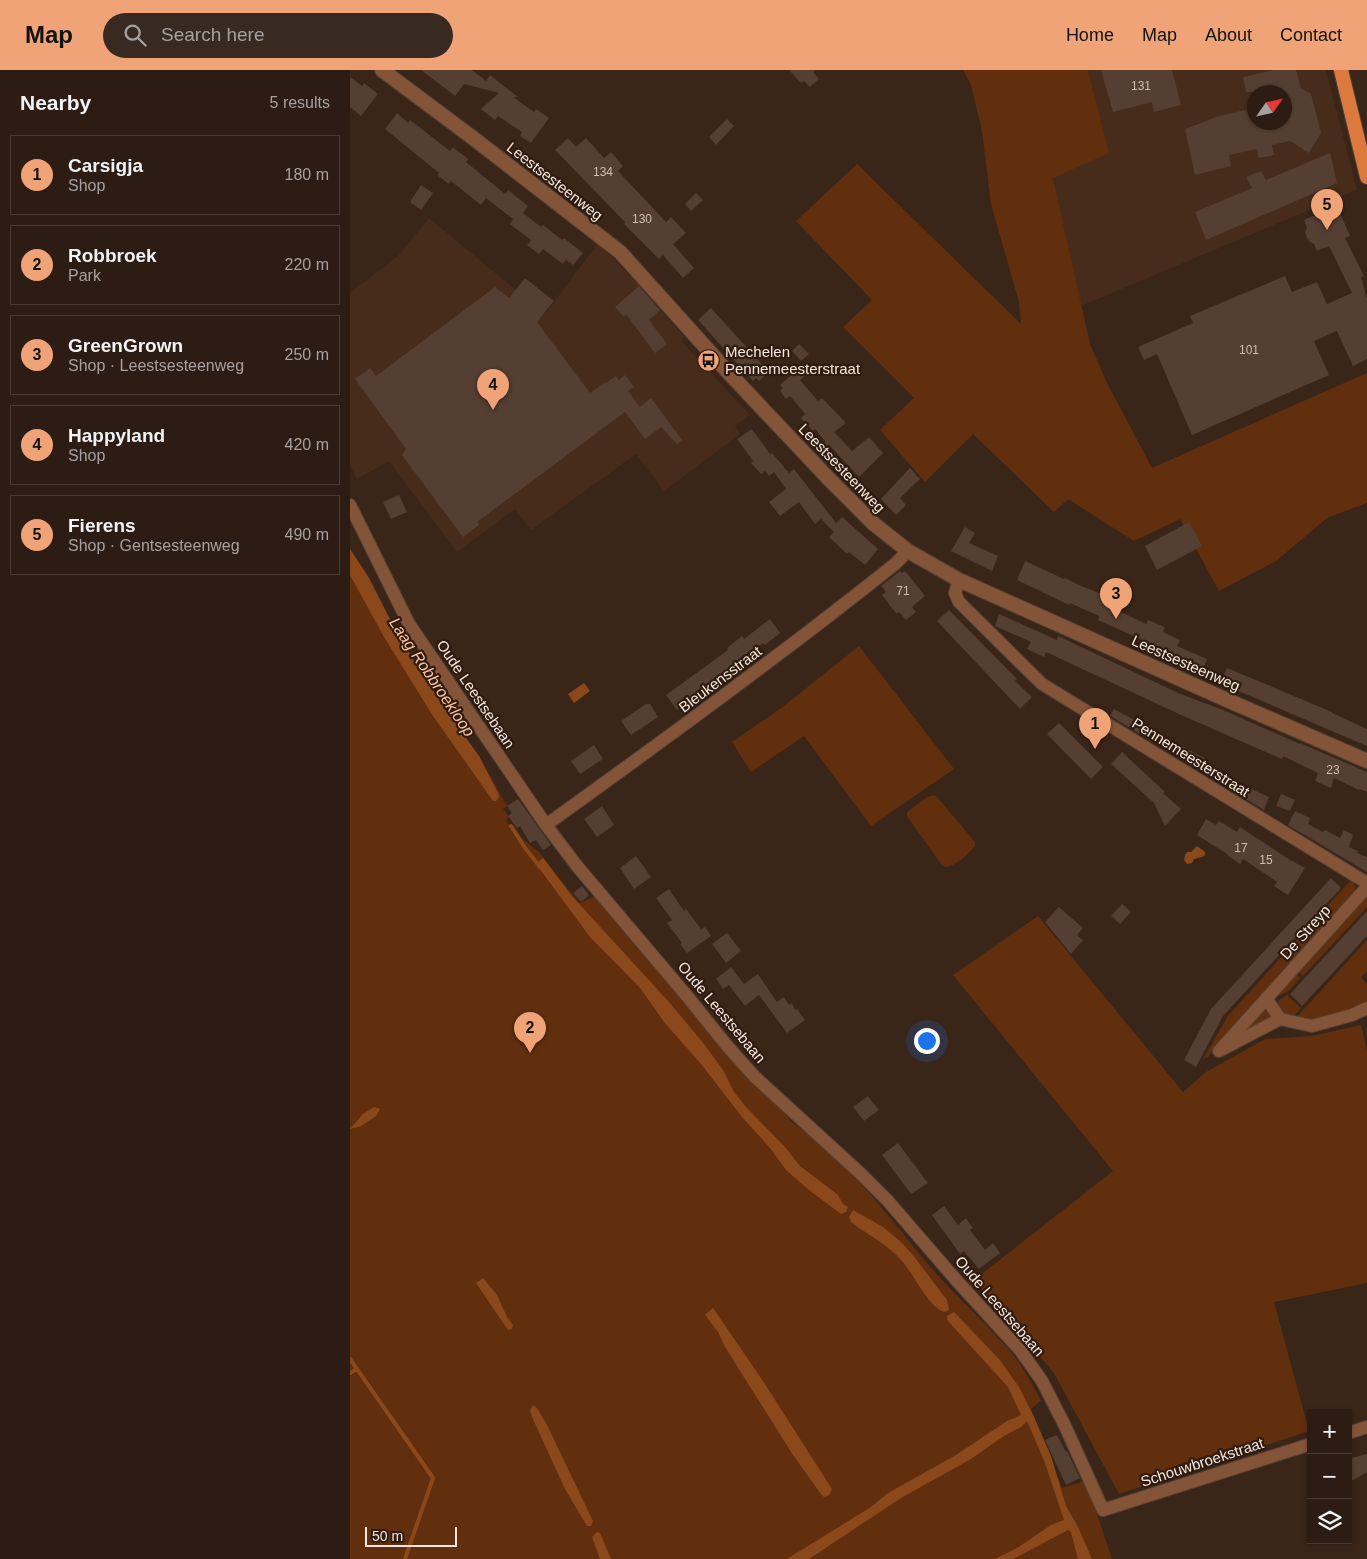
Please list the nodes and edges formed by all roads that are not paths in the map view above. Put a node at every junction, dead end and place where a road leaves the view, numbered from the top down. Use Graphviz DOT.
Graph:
graph roads {
  1 [pos="382,70"];
  2 [pos="1341,70"];
  3 [pos="1367,177"];
  4 [pos="350,505"];
  5 [pos="908,551"];
  6 [pos="960,580"];
  7 [pos="1367,760"];
  8 [pos="546,825"];
  9 [pos="1367,883"];
  10 [pos="1367,887"];
  11 [pos="1266,998"];
  12 [pos="1367,1008"];
  13 [pos="1280,1020"];
  14 [pos="1367,1427"];
  15 [pos="1352,1432"];
  16 [pos="1307,1445"];
  17 [pos="1103,1510"];
  1 -- 5 [label="street, Leestsesteenweg"];
  2 -- 3 [label="main road"];
  4 -- 8 [label="street, Oude Leestsebaan"];
  5 -- 6 [label="street, Leestsesteenweg"];
  5 -- 8 [label="street, Bleukensstraat"];
  6 -- 7 [label="street, Leestsesteenweg"];
  6 -- 9 [label="street, Pennemeesterstraat"];
  8 -- 17 [label="street, Oude Leestsebaan"];
  10 -- 11 [label="street, De Streyp"];
  11 -- 13 [label="street"];
  11 -- 13 [label="street, De Streyp"];
  12 -- 13 [label="street"];
  14 -- 15 [label="street"];
  16 -- 17 [label="street, Schouwbroekstraat"];
}
